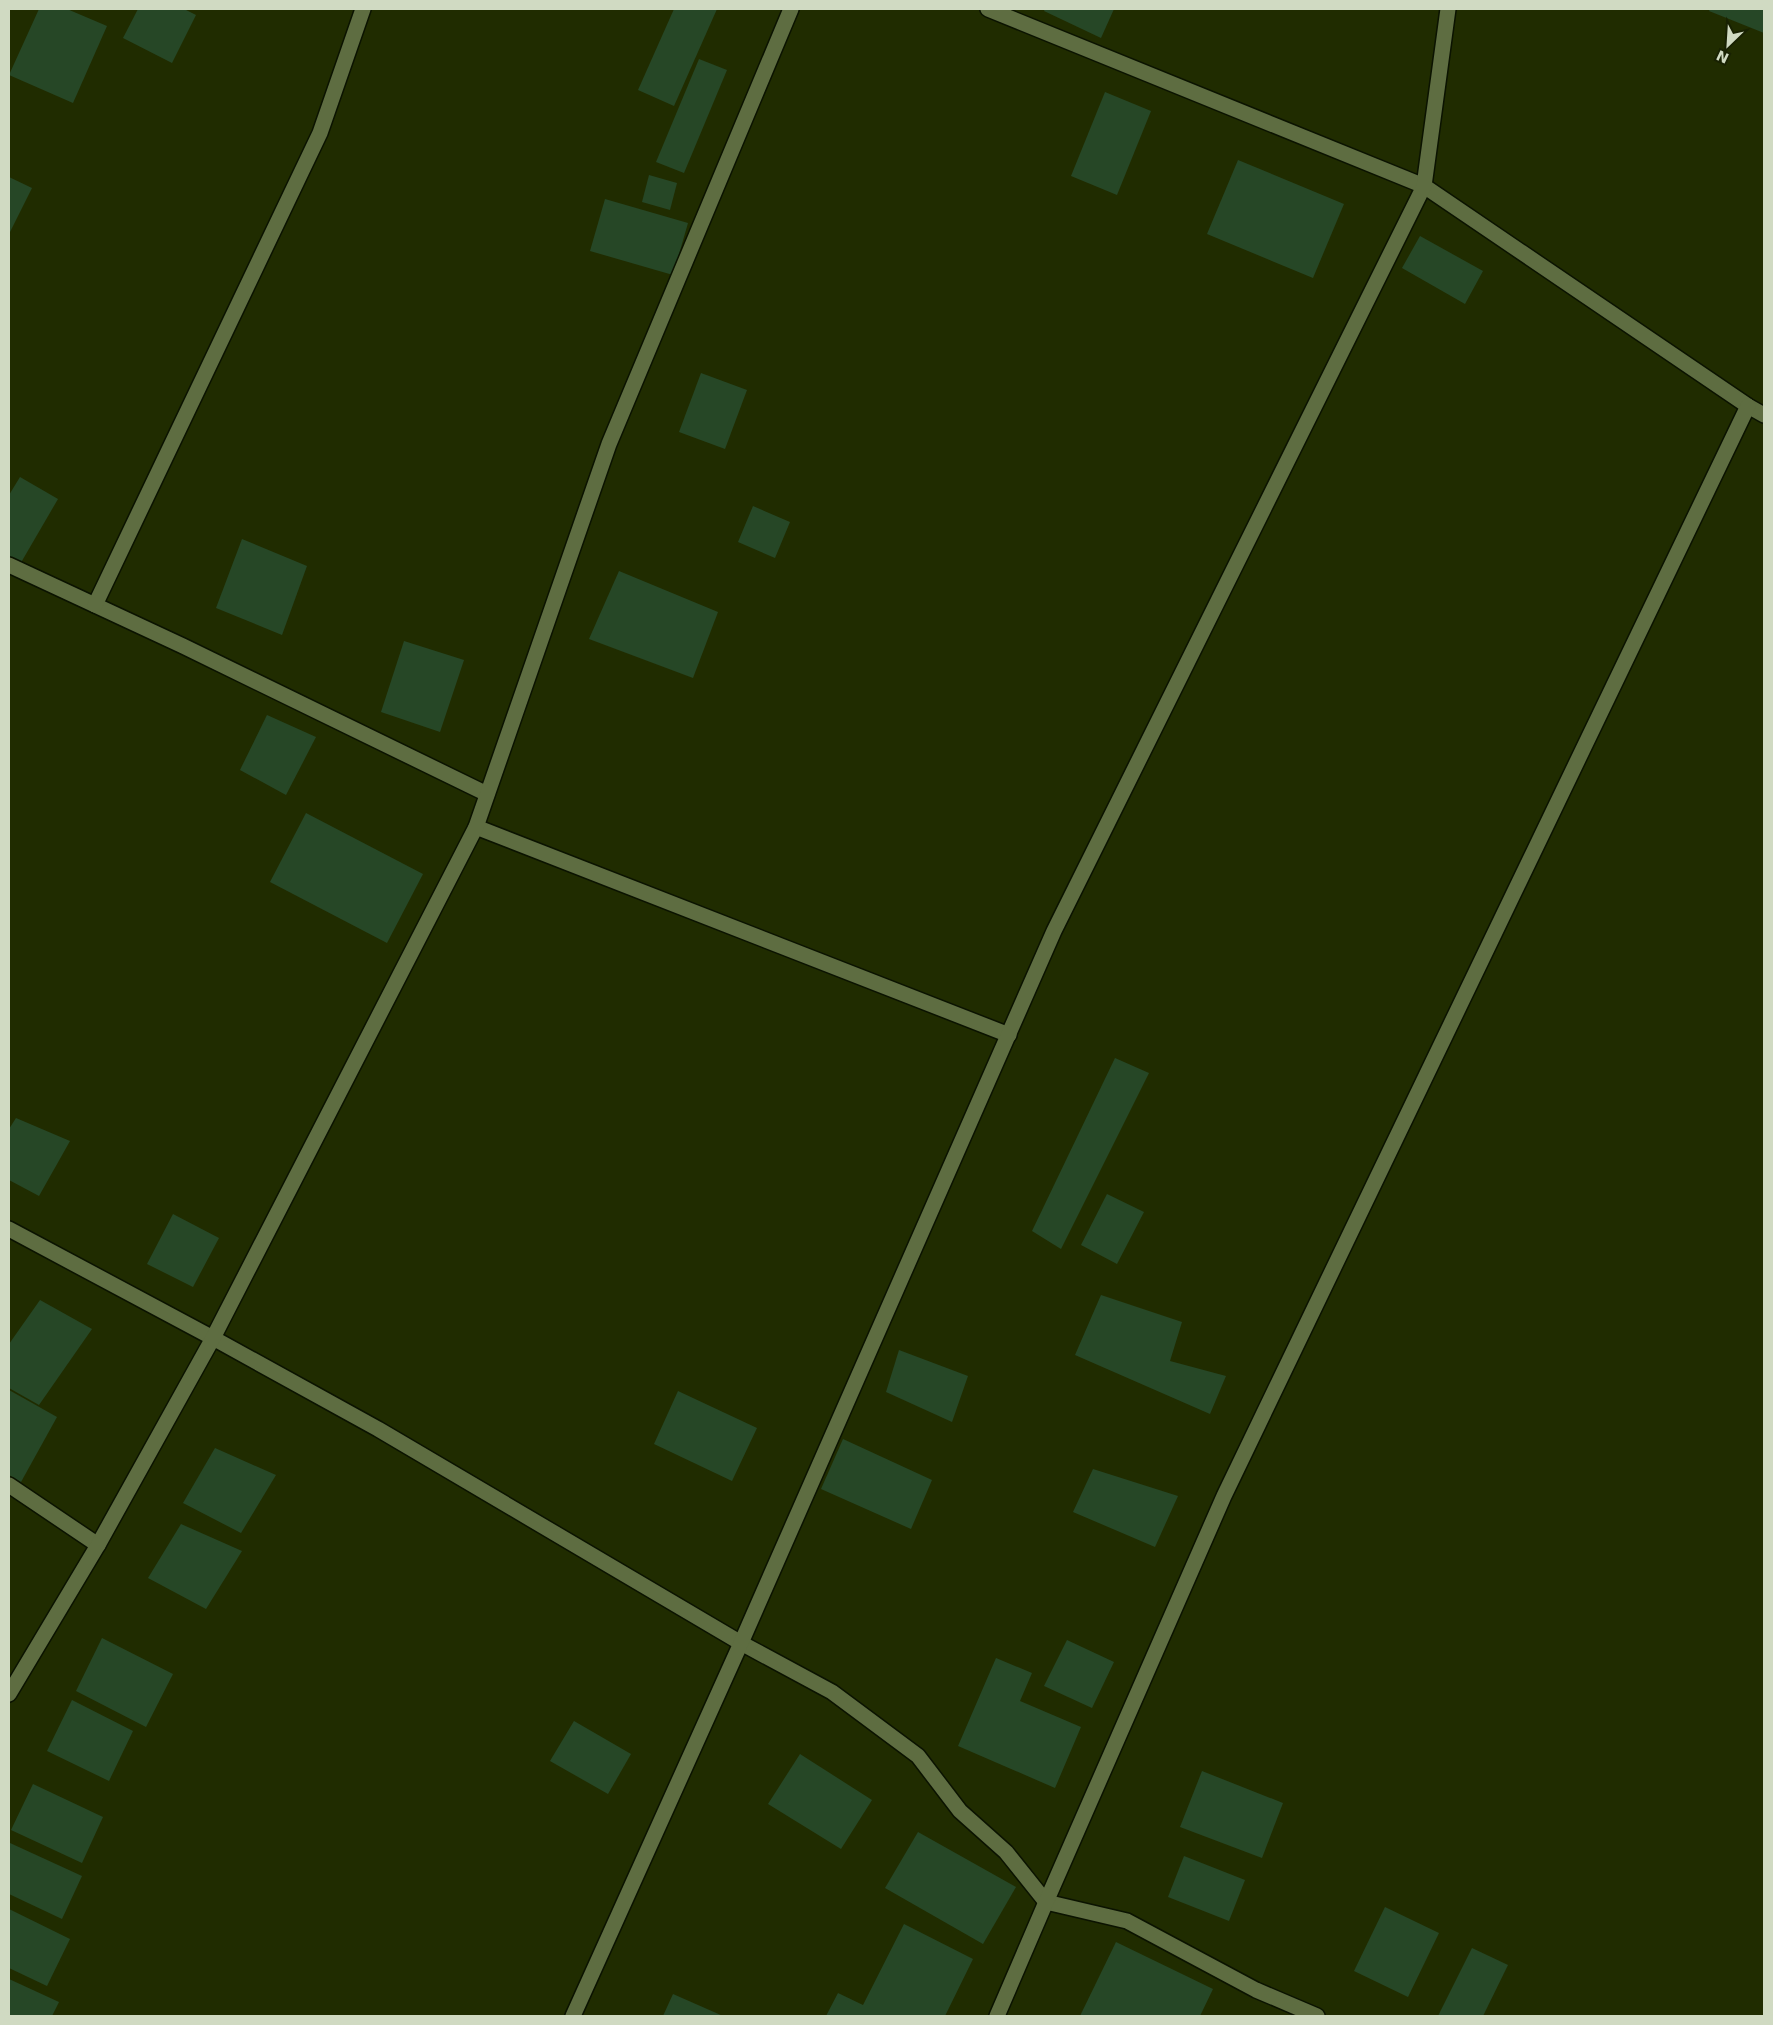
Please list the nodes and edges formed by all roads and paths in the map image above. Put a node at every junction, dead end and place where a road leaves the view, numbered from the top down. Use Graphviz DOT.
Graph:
graph roads {
  1 [pos="363,9"];
  2 [pos="791,9"];
  3 [pos="988,9"];
  4 [pos="1448,9"];
  5 [pos="1424,186"];
  6 [pos="1748,406"];
  7 [pos="1764,415"];
  8 [pos="9,565"];
  9 [pos="95,605"];
  10 [pos="487,794"];
  11 [pos="476,827"];
  12 [pos="1009,1035"];
  13 [pos="9,1229"];
  14 [pos="213,1338"];
  15 [pos="9,1485"];
  16 [pos="98,1545"];
  17 [pos="741,1643"];
  18 [pos="9,1694"];
  19 [pos="1046,1902"];
  20 [pos="573,2016"];
  21 [pos="997,2016"];
  22 [pos="1317,2016"];
  1 -- 9 [label="street"];
  2 -- 10 [label="street"];
  3 -- 5 [label="street"];
  4 -- 5 [label="street"];
  5 -- 6 [label="street"];
  5 -- 12 [label="street"];
  6 -- 7 [label="street"];
  6 -- 19 [label="street"];
  8 -- 9 [label="street"];
  9 -- 10 [label="street"];
  10 -- 11 [label="street"];
  11 -- 12 [label="street"];
  11 -- 14 [label="street"];
  12 -- 17 [label="street"];
  13 -- 14 [label="street"];
  14 -- 16 [label="street"];
  14 -- 17 [label="street"];
  15 -- 16 [label="street"];
  16 -- 18 [label="street"];
  17 -- 19 [label="street"];
  17 -- 20 [label="street"];
  19 -- 21 [label="street"];
  19 -- 22 [label="street"];
}
